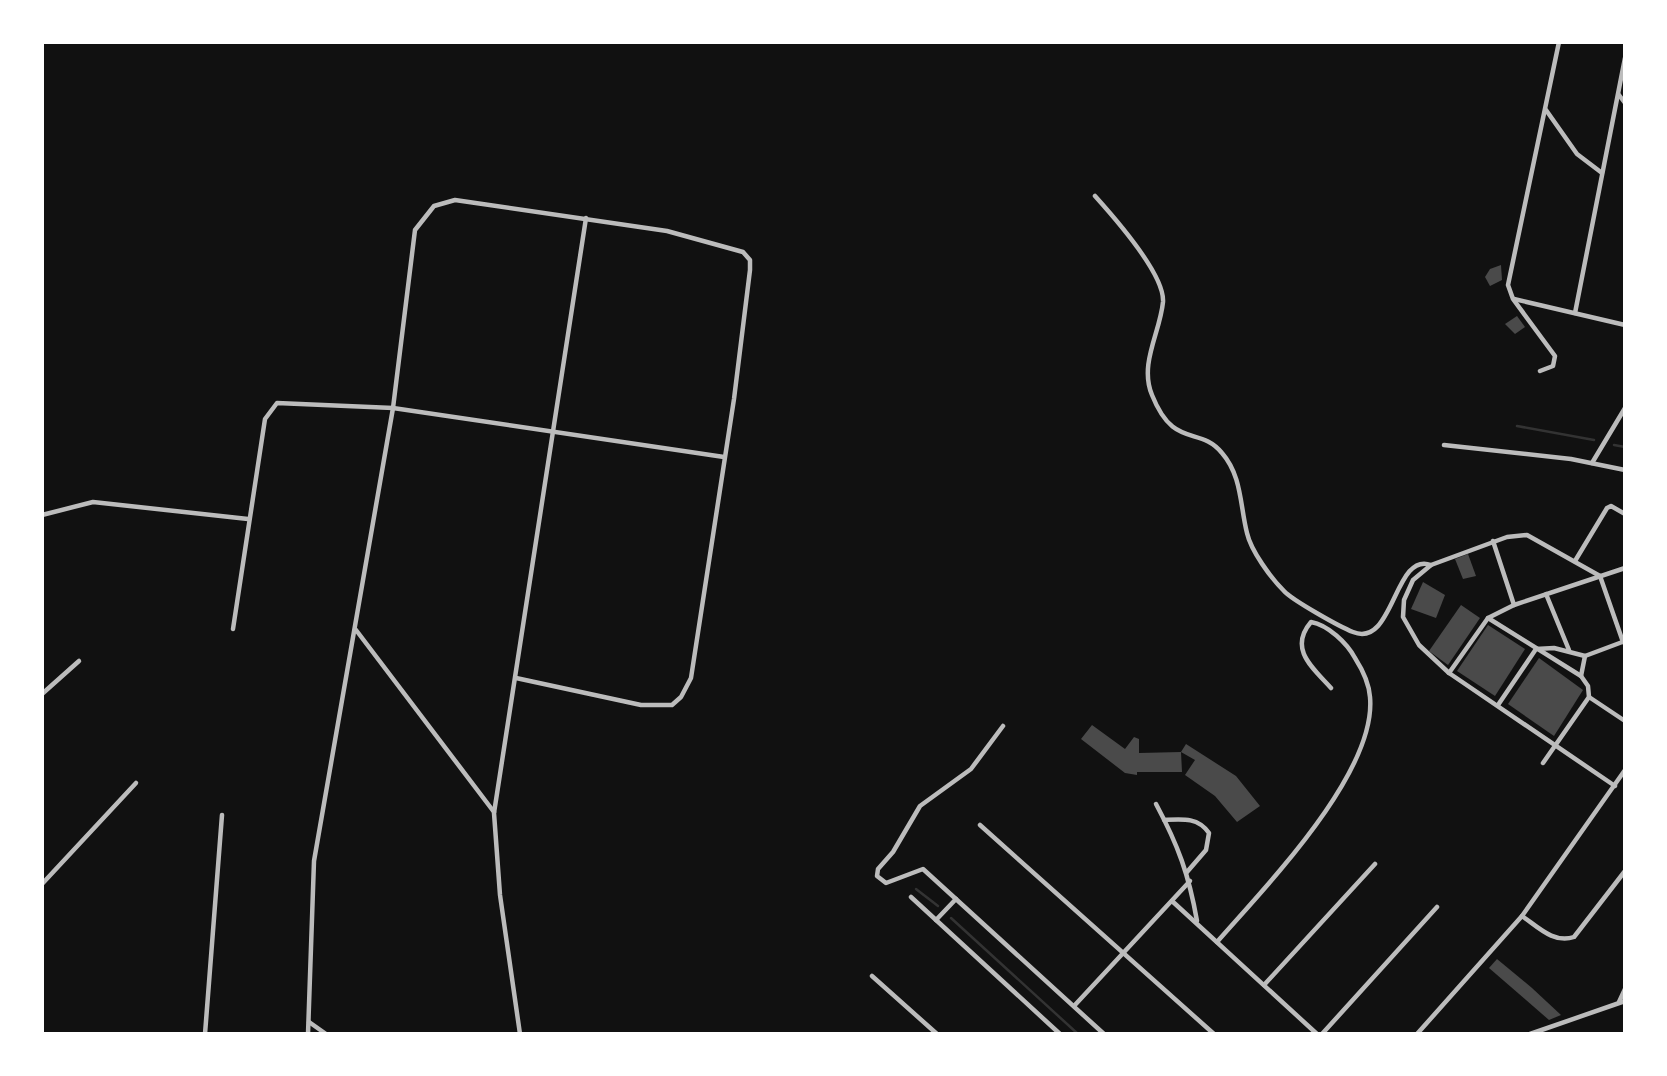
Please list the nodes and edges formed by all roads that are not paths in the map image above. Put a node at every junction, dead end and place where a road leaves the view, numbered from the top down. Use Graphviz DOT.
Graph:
graph roads {
  1 [pos="1559,42"];
  2 [pos="1625,58"];
  3 [pos="1618,94"];
  4 [pos="1625,103"];
  5 [pos="1546,109"];
  6 [pos="1603,173"];
  7 [pos="1095,196"];
  8 [pos="586,218"];
  9 [pos="1513,299"];
  10 [pos="1575,313"];
  11 [pos="1625,325"];
  12 [pos="1540,371"];
  13 [pos="393,408"];
  14 [pos="1625,408"];
  15 [pos="555,432"];
  16 [pos="1444,445"];
  17 [pos="724,457"];
  18 [pos="1592,463"];
  19 [pos="1625,470"];
  20 [pos="1625,514"];
  21 [pos="42,515"];
  22 [pos="248,519"];
  23 [pos="1493,541"];
  24 [pos="1575,561"];
  25 [pos="1431,565"];
  26 [pos="1625,568"];
  27 [pos="1600,576"];
  28 [pos="1546,594"];
  29 [pos="1514,605"];
  30 [pos="1488,618"];
  31 [pos="233,629"];
  32 [pos="356,630"];
  33 [pos="1624,642"];
  34 [pos="1536,649"];
  35 [pos="1570,651"];
  36 [pos="1585,656"];
  37 [pos="79,661"];
  38 [pos="1449,673"];
  39 [pos="1581,676"];
  40 [pos="516,678"];
  41 [pos="1331,688"];
  42 [pos="42,694"];
  43 [pos="1589,697"];
  44 [pos="1498,705"];
  45 [pos="1625,721"];
  46 [pos="1003,726"];
  47 [pos="1556,745"];
  48 [pos="1543,763"];
  49 [pos="1625,770"];
  50 [pos="136,783"];
  51 [pos="1615,786"];
  52 [pos="1156,804"];
  53 [pos="495,813"];
  54 [pos="222,815"];
  55 [pos="1164,820"];
  56 [pos="980,825"];
  57 [pos="1375,864"];
  58 [pos="1625,871"];
  59 [pos="1187,872"];
  60 [pos="1190,881"];
  61 [pos="42,884"];
  62 [pos="911,897"];
  63 [pos="956,899"];
  64 [pos="1172,901"];
  65 [pos="1437,906"];
  66 [pos="1522,916"];
  67 [pos="936,920"];
  68 [pos="1197,923"];
  69 [pos="1217,942"];
  70 [pos="1125,952"];
  71 [pos="872,975"];
  72 [pos="1264,985"];
  73 [pos="1625,989"];
  74 [pos="1625,1001"];
  75 [pos="1618,1003"];
  76 [pos="1074,1006"];
  77 [pos="308,1021"];
  78 [pos="1058,1033"];
  79 [pos="205,1034"];
  80 [pos="308,1034"];
  81 [pos="326,1034"];
  82 [pos="520,1034"];
  83 [pos="937,1034"];
  84 [pos="1104,1034"];
  85 [pos="1214,1034"];
  86 [pos="1319,1034"];
  87 [pos="1417,1034"];
  88 [pos="1530,1034"];
  1 -- 5 [label="street"];
  2 -- 3 [label="street"];
  3 -- 4 [label="street"];
  3 -- 6 [label="street"];
  5 -- 6 [label="street"];
  5 -- 9 [label="street"];
  6 -- 10 [label="street"];
  7 -- 25 [label="street"];
  8 -- 13 [label="street"];
  8 -- 15 [label="street"];
  8 -- 17 [label="street"];
  9 -- 10 [label="street"];
  9 -- 12 [label="street"];
  10 -- 11 [label="street"];
  13 -- 15 [label="street"];
  13 -- 22 [label="street"];
  13 -- 32 [label="street"];
  14 -- 18 [label="street"];
  15 -- 17 [label="street"];
  15 -- 40 [label="street"];
  16 -- 18 [label="street"];
  17 -- 40 [label="street"];
  18 -- 19 [label="street"];
  20 -- 24 [label="street"];
  21 -- 22 [label="street"];
  22 -- 31 [label="street"];
  23 -- 24 [label="street"];
  23 -- 25 [label="street"];
  23 -- 29 [label="street"];
  24 -- 27 [label="street"];
  25 -- 38 [label="street"];
  26 -- 27 [label="street"];
  27 -- 28 [label="street"];
  27 -- 33 [label="street"];
  28 -- 29 [label="street"];
  28 -- 35 [label="street"];
  29 -- 30 [label="street"];
  30 -- 34 [label="street"];
  30 -- 38 [label="street"];
  32 -- 53 [label="street"];
  32 -- 77 [label="street"];
  33 -- 36 [label="street"];
  34 -- 35 [label="street"];
  34 -- 39 [label="street"];
  34 -- 44 [label="street"];
  35 -- 36 [label="street"];
  36 -- 39 [label="street"];
  37 -- 42 [label="street"];
  38 -- 44 [label="street"];
  39 -- 43 [label="street"];
  40 -- 53 [label="street"];
  41 -- 69 [label="street"];
  43 -- 45 [label="street"];
  43 -- 47 [label="street"];
  44 -- 47 [label="street"];
  46 -- 63 [label="street"];
  47 -- 48 [label="street"];
  47 -- 51 [label="street"];
  49 -- 51 [label="street"];
  50 -- 61 [label="street"];
  51 -- 66 [label="street"];
  52 -- 55 [label="street"];
  53 -- 82 [label="street"];
  54 -- 79 [label="street"];
  55 -- 59 [label="street"];
  55 -- 59 [label="street"];
  56 -- 70 [label="street"];
  57 -- 72 [label="street"];
  58 -- 66 [label="street"];
  59 -- 60 [label="street"];
  60 -- 64 [label="street"];
  60 -- 68 [label="street"];
  62 -- 67 [label="street"];
  63 -- 67 [label="street"];
  63 -- 76 [label="street"];
  64 -- 68 [label="street"];
  64 -- 70 [label="street"];
  65 -- 86 [label="street"];
  66 -- 87 [label="street"];
  67 -- 78 [label="street"];
  68 -- 69 [label="street"];
  69 -- 72 [label="street"];
  70 -- 76 [label="street"];
  70 -- 85 [label="street"];
  71 -- 83 [label="street"];
  72 -- 86 [label="street"];
  73 -- 75 [label="street"];
  74 -- 75 [label="street"];
  75 -- 88 [label="street"];
  76 -- 84 [label="street"];
  77 -- 80 [label="street"];
  77 -- 81 [label="street"];
}
